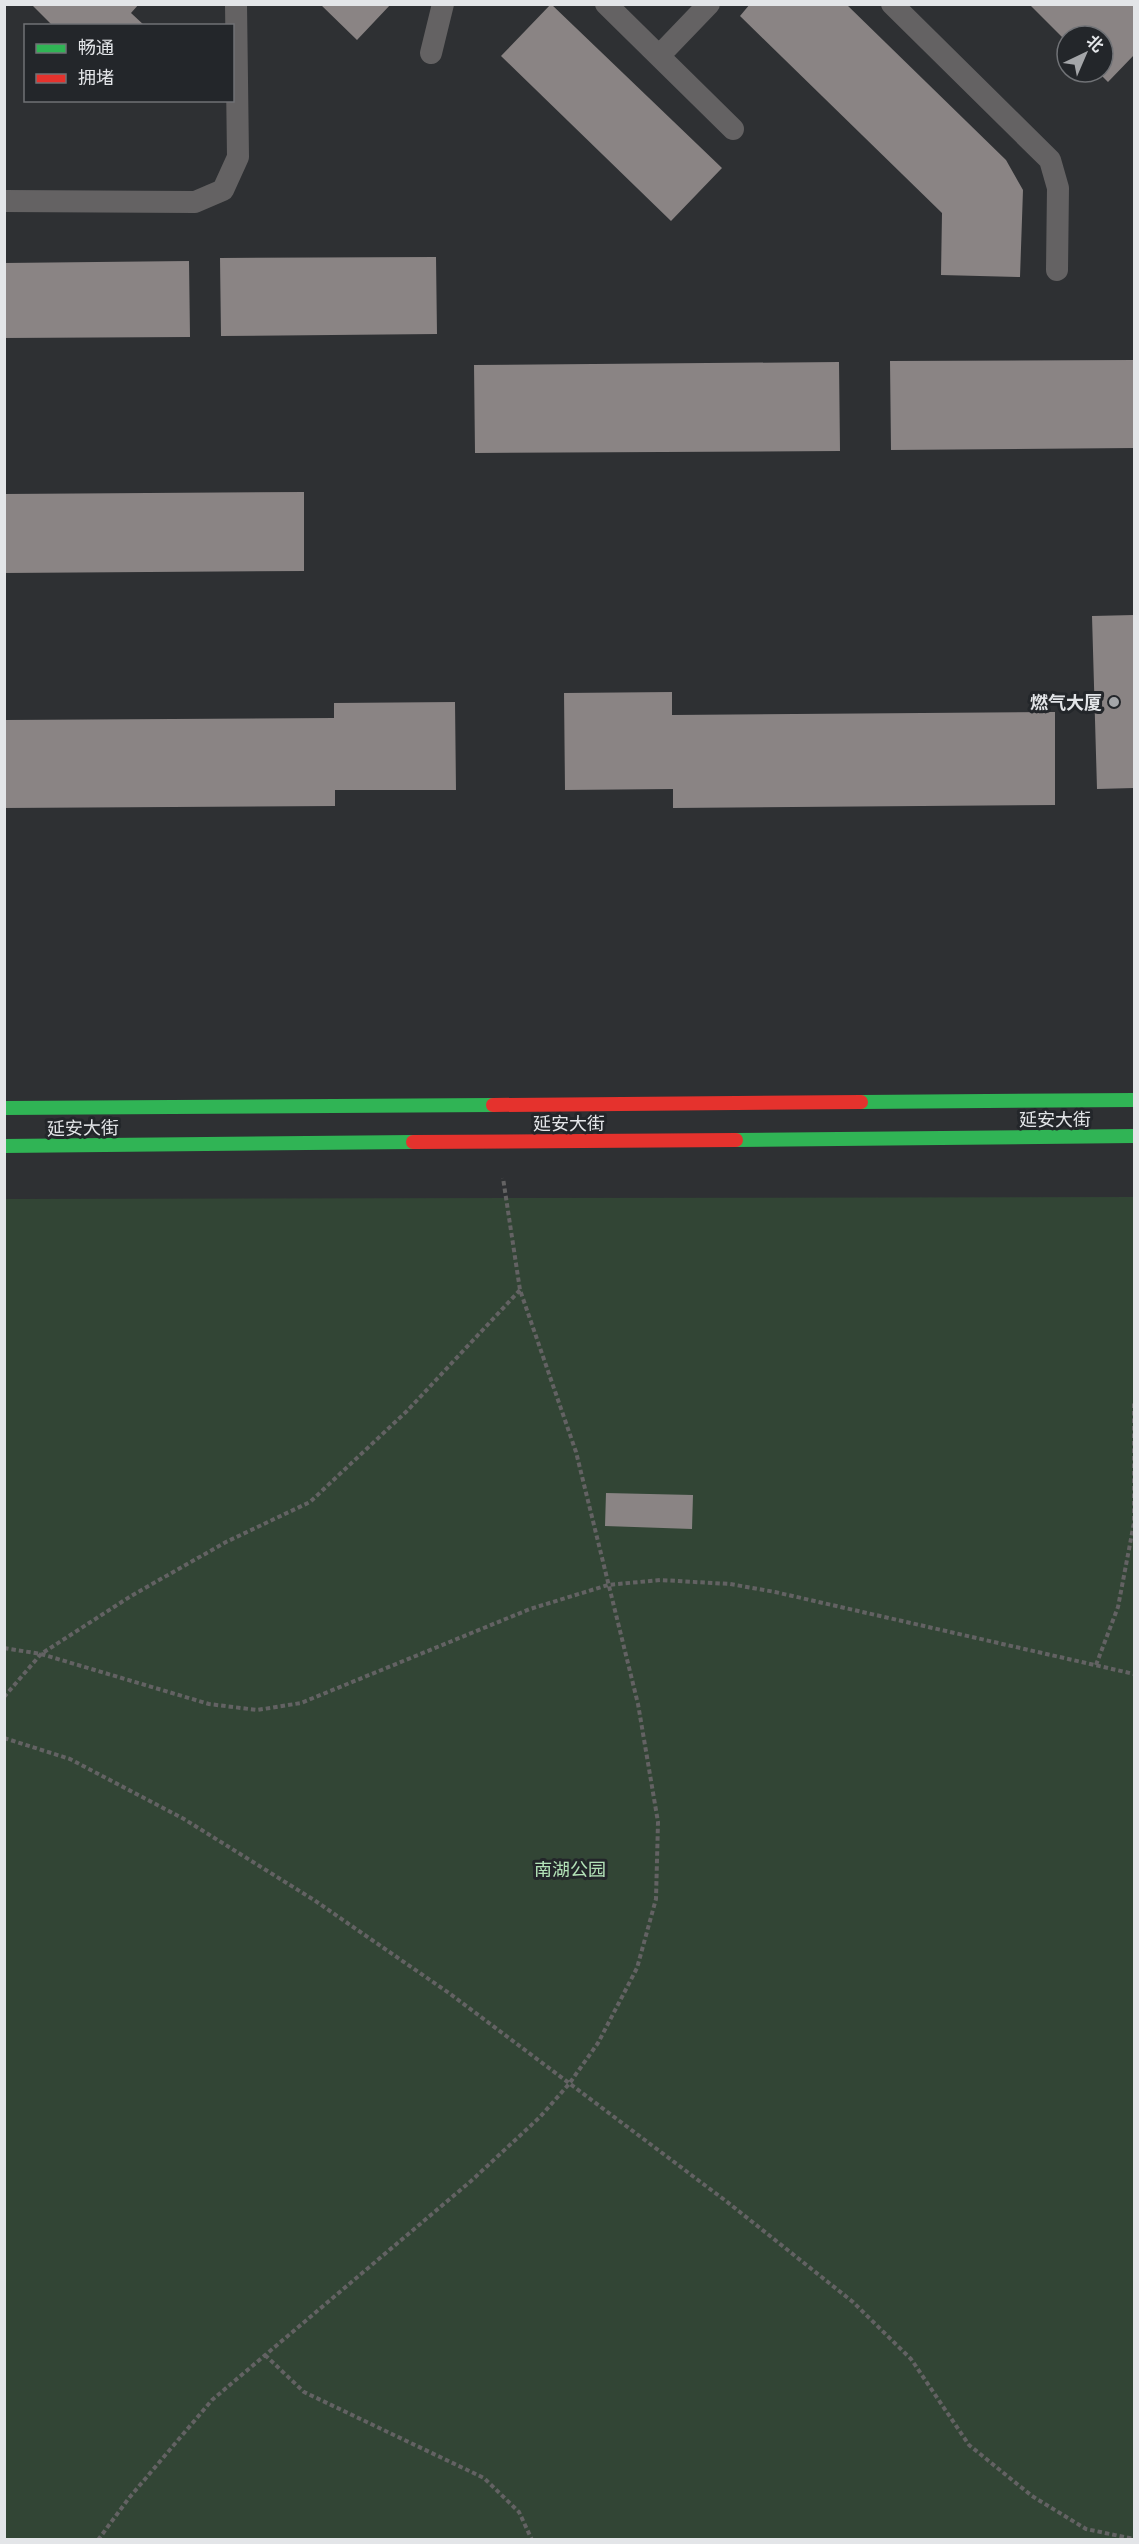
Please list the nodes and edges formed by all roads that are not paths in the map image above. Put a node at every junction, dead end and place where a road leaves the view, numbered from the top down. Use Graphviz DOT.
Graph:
graph roads {
  1 [pos="236,4"];
  2 [pos="443,4"];
  3 [pos="606,4"];
  4 [pos="709,4"];
  5 [pos="892,4"];
  6 [pos="431,53"];
  7 [pos="659,56"];
  8 [pos="734,129"];
  9 [pos="4,201"];
  10 [pos="1057,270"];
  11 [pos="1134,1100"];
  12 [pos="4,1108"];
  13 [pos="1134,1136"];
  14 [pos="4,1146"];
  1 -- 9 [label="lane"];
  2 -- 6 [label="lane"];
  3 -- 7 [label="lane"];
  4 -- 7 [label="lane"];
  5 -- 10 [label="lane"];
  7 -- 8 [label="lane"];
  11 -- 12 [label="main road, 延安大街"];
  13 -- 14 [label="main road, 延安大街"];
}
